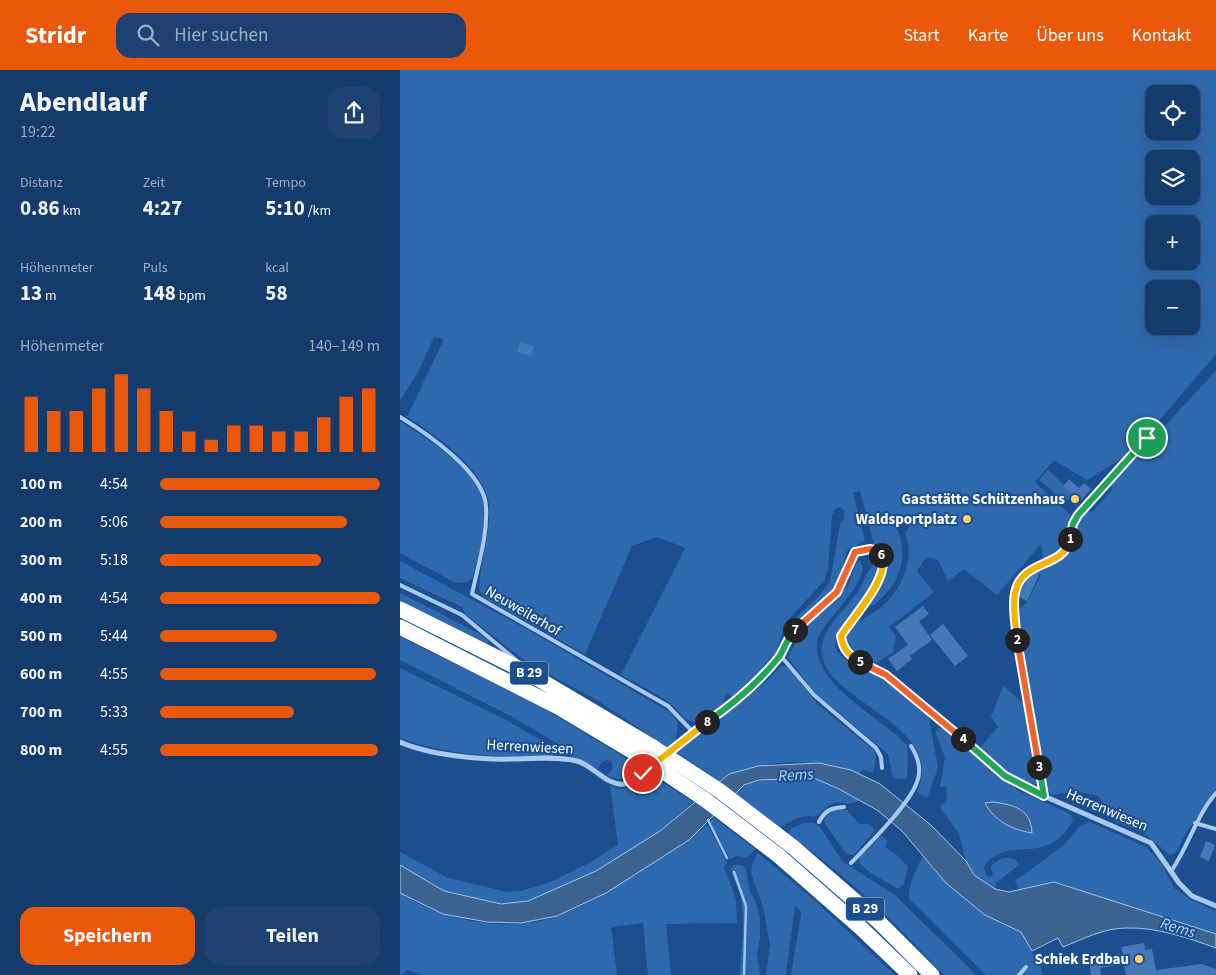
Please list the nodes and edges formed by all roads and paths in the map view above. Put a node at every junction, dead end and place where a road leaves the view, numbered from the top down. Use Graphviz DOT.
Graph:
graph roads {
  1 [pos="400,417"];
  2 [pos="1147,438"];
  3 [pos="400,585"];
  4 [pos="400,609"];
  5 [pos="400,627"];
  6 [pos="780,655"];
  7 [pos="530,674"];
  8 [pos="693,732"];
  9 [pos="400,742"];
  10 [pos="911,746"];
  11 [pos="882,768"];
  12 [pos="1216,793"];
  13 [pos="1044,796"];
  14 [pos="844,807"];
  15 [pos="819,822"];
  16 [pos="1195,823"];
  17 [pos="1216,829"];
  18 [pos="851,863"];
  19 [pos="1172,870"];
  20 [pos="1216,906"];
  21 [pos="1026,967"];
  22 [pos="910,975"];
  23 [pos="932,975"];
  24 [pos="1019,975"];
  1 -- 8 [label="lane, Neuweilerhof"];
  2 -- 13 [label="lane"];
  3 -- 7 [label="lane"];
  4 -- 7 [label="highway, B 29"];
  5 -- 22 [label="highway, B 29, bridge"];
  6 -- 8 [label="street, Herrenwiesen"];
  6 -- 11 [label="lane"];
  6 -- 13 [label="street, Herrenwiesen"];
  7 -- 23 [label="highway, B 29, bridge"];
  8 -- 9 [label="street, Herrenwiesen"];
  10 -- 18 [label="lane"];
  12 -- 16 [label="lane"];
  13 -- 19 [label="street, Herrenwiesen"];
  14 -- 15 [label="lane"];
  16 -- 17 [label="lane"];
  16 -- 19 [label="lane"];
  19 -- 20 [label="street, Herrenwiesen"];
  21 -- 24 [label="lane"];
}
